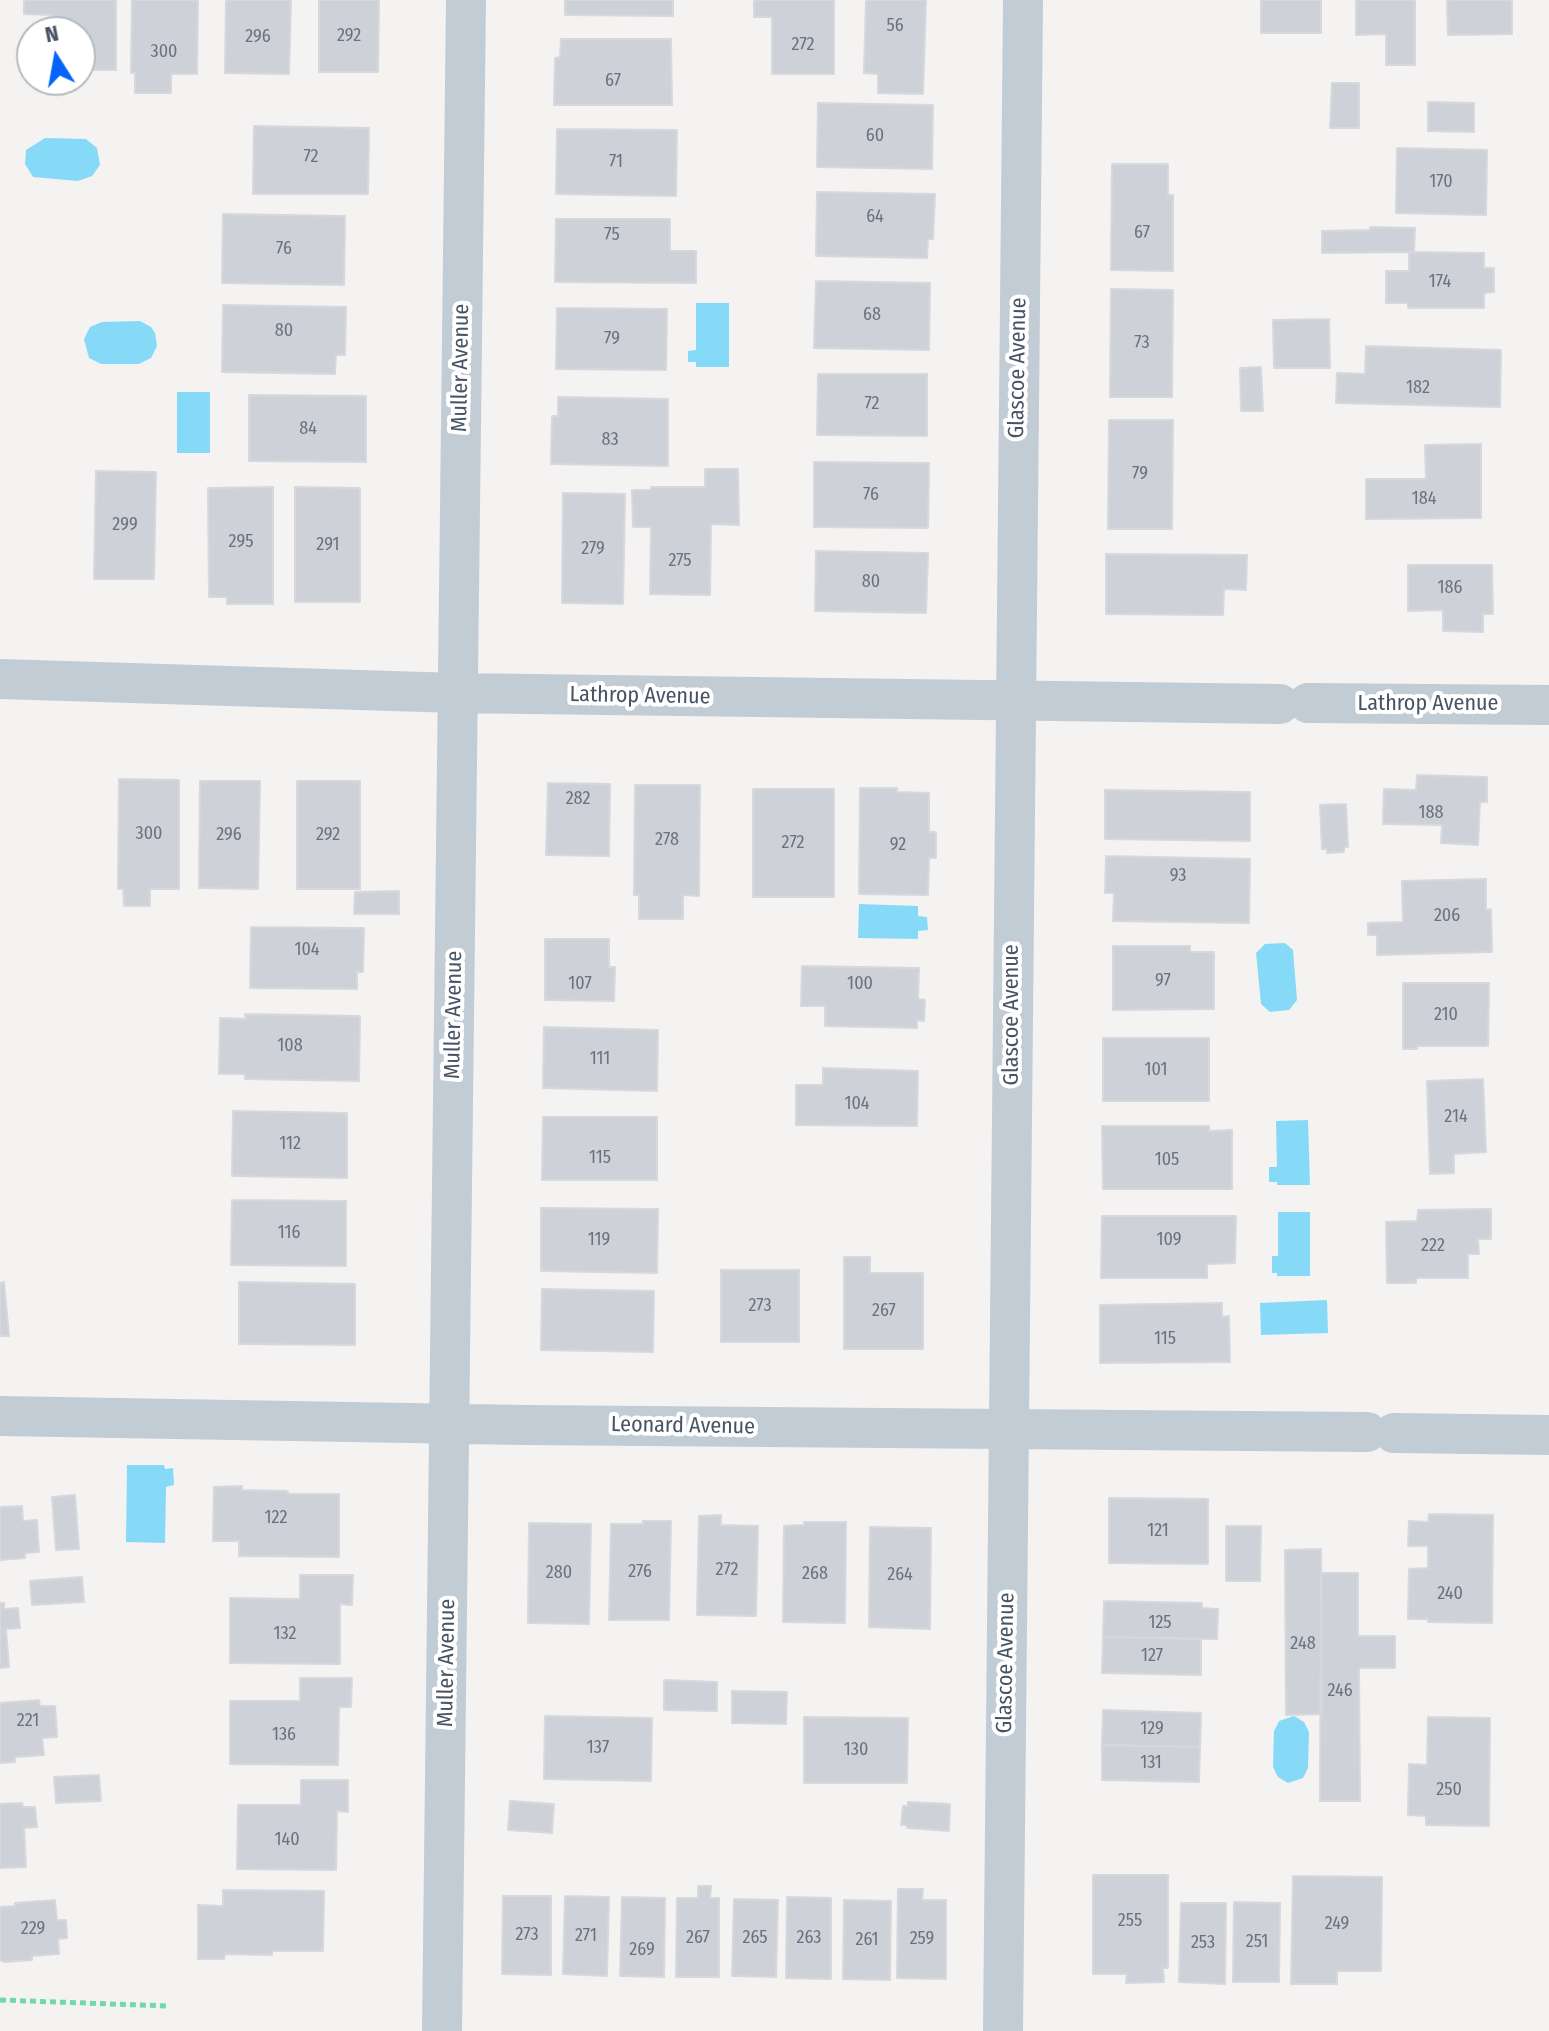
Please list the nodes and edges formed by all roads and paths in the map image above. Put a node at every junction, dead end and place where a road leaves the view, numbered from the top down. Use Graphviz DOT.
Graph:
graph roads {
  1 [pos="466,0"];
  2 [pos="1023,0"];
  3 [pos="0,679"];
  4 [pos="457,693"];
  5 [pos="1014,701"];
  6 [pos="1549,705"];
  7 [pos="0,1416"];
  8 [pos="450,1424"];
  9 [pos="1008,1430"];
  10 [pos="1549,1435"];
  11 [pos="0,2000"];
  12 [pos="168,2006"];
  13 [pos="442,2031"];
  14 [pos="1003,2031"];
  1 -- 4 [label="street, Muller Avenue"];
  2 -- 5 [label="street, Glascoe Avenue"];
  3 -- 4 [label="street, Lathrop Avenue"];
  4 -- 5 [label="street, Lathrop Avenue"];
  4 -- 8 [label="street, Muller Avenue"];
  5 -- 6 [label="street, Lathrop Avenue"];
  5 -- 9 [label="street, Glascoe Avenue"];
  7 -- 8 [label="street, Leonard Avenue"];
  8 -- 9 [label="street, Leonard Avenue"];
  8 -- 13 [label="street, Muller Avenue"];
  9 -- 10 [label="street, Leonard Avenue"];
  9 -- 14 [label="street, Glascoe Avenue"];
  11 -- 12 [label="path"];
}
